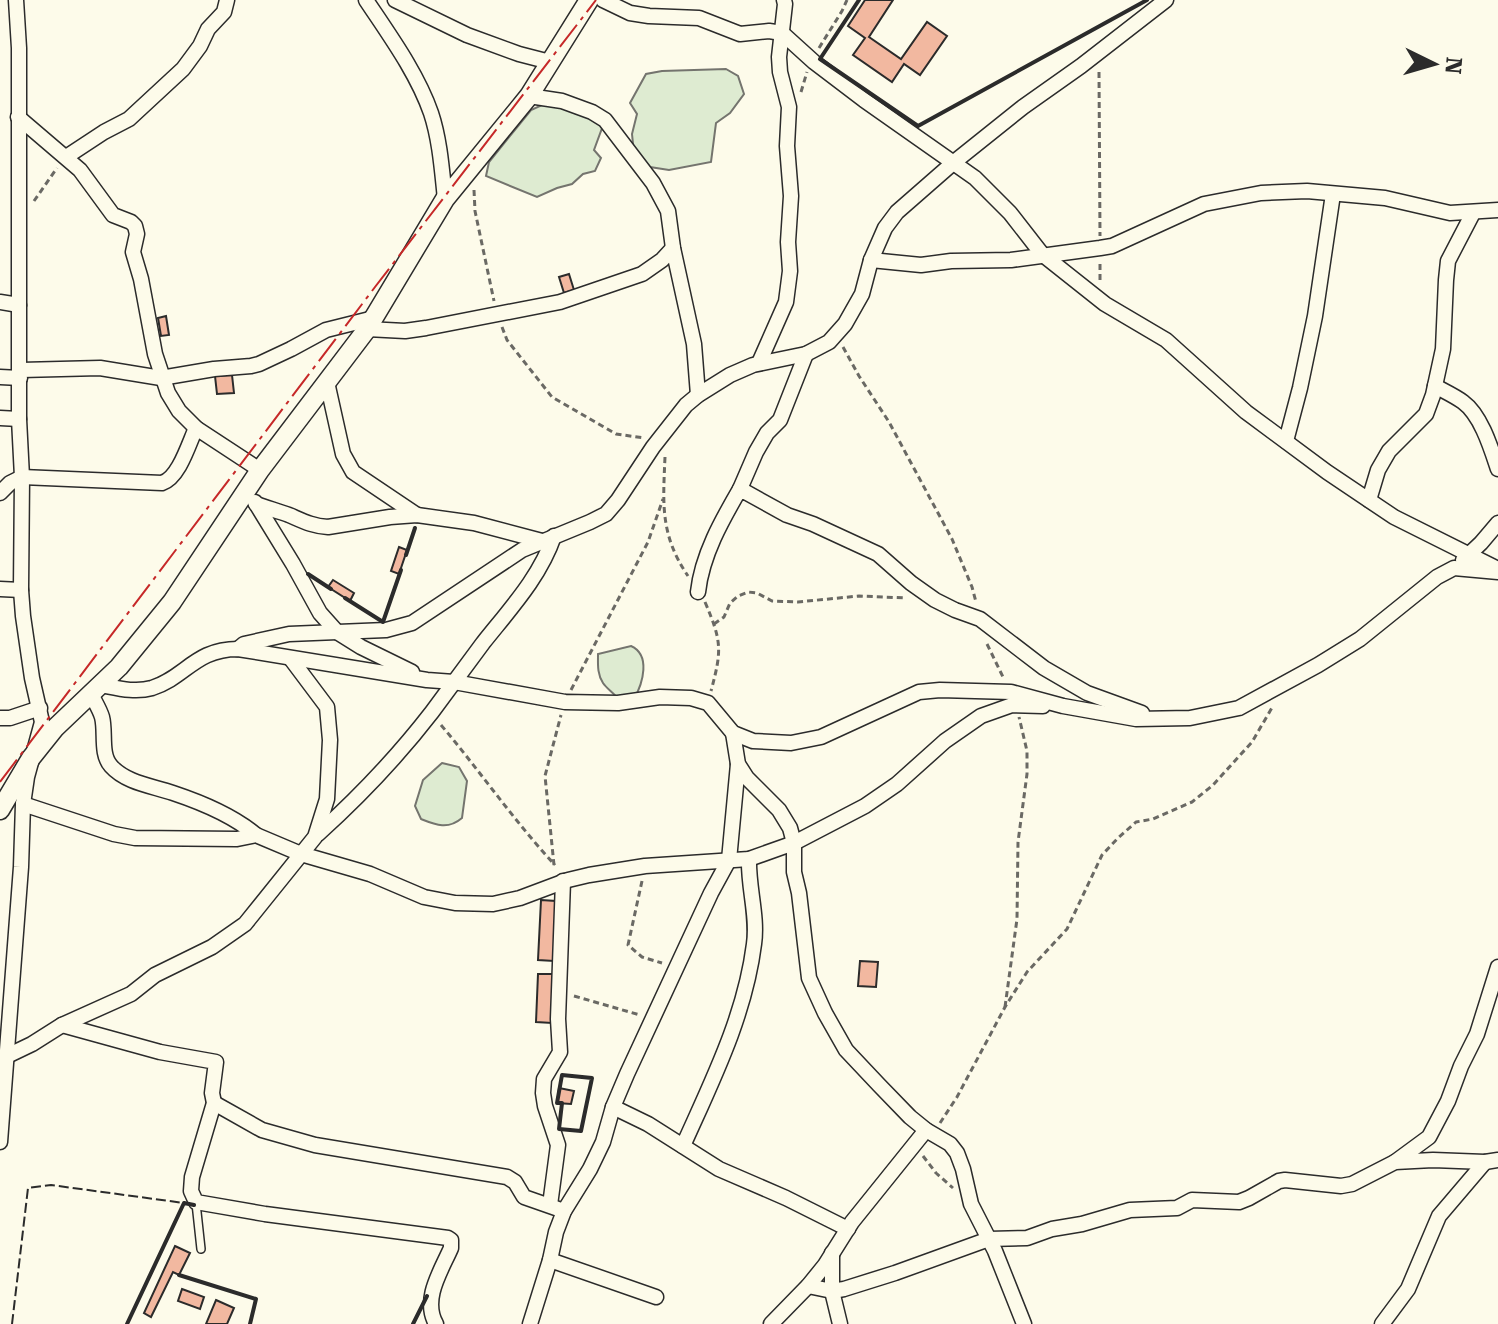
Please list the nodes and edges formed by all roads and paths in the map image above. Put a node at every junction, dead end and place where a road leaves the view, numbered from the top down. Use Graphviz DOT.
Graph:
graph roads {
  1 [pos="16,0"];
  2 [pos="227,0"];
  3 [pos="366,0"];
  4 [pos="395,0"];
  5 [pos="589,0"];
  6 [pos="603,0"];
  7 [pos="784,0"];
  8 [pos="1166,0"];
  9 [pos="782,33"];
  10 [pos="1099,52"];
  11 [pos="550,62"];
  12 [pos="529,96"];
  13 [pos="0,107"];
  14 [pos="18,112"];
  15 [pos="66,157"];
  16 [pos="953,163"];
  17 [pos="472,166"];
  18 [pos="1333,194"];
  19 [pos="445,199"];
  20 [pos="34,201"];
  21 [pos="1498,210"];
  22 [pos="1473,213"];
  23 [pos="673,248"];
  24 [pos="1100,248"];
  25 [pos="1042,254"];
  26 [pos="871,260"];
  27 [pos="1100,300"];
  28 [pos="0,302"];
  29 [pos="19,305"];
  30 [pos="498,315"];
  31 [pos="370,323"];
  32 [pos="836,334"];
  33 [pos="806,354"];
  34 [pos="759,363"];
  35 [pos="20,374"];
  36 [pos="0,377"];
  37 [pos="161,378"];
  38 [pos="327,382"];
  39 [pos="1435,386"];
  40 [pos="698,395"];
  41 [pos="0,418"];
  42 [pos="19,419"];
  43 [pos="196,428"];
  44 [pos="1286,441"];
  45 [pos="657,442"];
  46 [pos="1498,469"];
  47 [pos="260,470"];
  48 [pos="22,477"];
  49 [pos="740,489"];
  50 [pos="0,493"];
  51 [pos="664,497"];
  52 [pos="252,498"];
  53 [pos="1369,500"];
  54 [pos="417,515"];
  55 [pos="1498,523"];
  56 [pos="548,538"];
  57 [pos="1469,553"];
  58 [pos="1454,568"];
  59 [pos="1498,570"];
  60 [pos="0,589"];
  61 [pos="21,590"];
  62 [pos="698,592"];
  63 [pos="906,598"];
  64 [pos="980,619"];
  65 [pos="714,624"];
  66 [pos="337,632"];
  67 [pos="238,649"];
  68 [pos="291,659"];
  69 [pos="427,680"];
  70 [pos="454,682"];
  71 [pos="96,690"];
  72 [pos="1013,698"];
  73 [pos="565,702"];
  74 [pos="708,703"];
  75 [pos="1273,706"];
  76 [pos="40,708"];
  77 [pos="431,713"];
  78 [pos="0,718"];
  79 [pos="1161,718"];
  80 [pos="733,733"];
  81 [pos="31,758"];
  82 [pos="738,764"];
  83 [pos="23,804"];
  84 [pos="0,810"];
  85 [pos="256,835"];
  86 [pos="315,837"];
  87 [pos="794,843"];
  88 [pos="301,854"];
  89 [pos="749,859"];
  90 [pos="729,860"];
  91 [pos="554,865"];
  92 [pos="645,866"];
  93 [pos="566,881"];
  94 [pos="1498,967"];
  95 [pos="676,968"];
  96 [pos="559,992"];
  97 [pos="1005,1007"];
  98 [pos="652,1019"];
  99 [pos="62,1025"];
  100 [pos="7,1056"];
  101 [pos="214,1103"];
  102 [pos="613,1107"];
  103 [pos="929,1132"];
  104 [pos="0,1142"];
  105 [pos="683,1146"];
  106 [pos="1491,1161"];
  107 [pos="1395,1162"];
  108 [pos="196,1202"];
  109 [pos="971,1204"];
  110 [pos="557,1208"];
  111 [pos="848,1229"];
  112 [pos="989,1239"];
  113 [pos="201,1249"];
  114 [pos="832,1253"];
  115 [pos="550,1260"];
  116 [pos="808,1286"];
  117 [pos="832,1291"];
  118 [pos="656,1297"];
  119 [pos="436,1324"];
  120 [pos="530,1324"];
  121 [pos="771,1324"];
  122 [pos="840,1324"];
  123 [pos="1024,1324"];
  124 [pos="1382,1324"];
  1 -- 14 [label="street"];
  2 -- 15 [label="street"];
  3 -- 19 [label="street"];
  4 -- 11 [label="street"];
  5 -- 11 [label="street"];
  6 -- 9 [label="street"];
  7 -- 9 [label="street"];
  8 -- 10 [label="street"];
  9 -- 16 [label="street"];
  9 -- 34 [label="street"];
  10 -- 16 [label="street"];
  10 -- 24 [label="path"];
  11 -- 12 [label="street"];
  12 -- 17 [label="street"];
  12 -- 23 [label="street"];
  13 -- 14 [label="street"];
  14 -- 15 [label="street"];
  14 -- 29 [label="street"];
  15 -- 20 [label="path"];
  15 -- 37 [label="street"];
  16 -- 25 [label="street"];
  16 -- 26 [label="street"];
  17 -- 19 [label="street"];
  17 -- 30 [label="path"];
  18 -- 22 [label="street"];
  18 -- 24 [label="street"];
  18 -- 44 [label="street"];
  19 -- 31 [label="street"];
  21 -- 22 [label="street"];
  22 -- 39 [label="street"];
  23 -- 30 [label="street"];
  23 -- 40 [label="street"];
  24 -- 25 [label="street"];
  24 -- 27 [label="path"];
  25 -- 26 [label="street"];
  25 -- 27 [label="street"];
  26 -- 32 [label="street"];
  27 -- 44 [label="street"];
  28 -- 29 [label="street"];
  29 -- 35 [label="street"];
  30 -- 31 [label="street"];
  30 -- 45 [label="path"];
  31 -- 37 [label="street"];
  31 -- 38 [label="street"];
  32 -- 33 [label="street"];
  32 -- 64 [label="path"];
  33 -- 34 [label="street"];
  33 -- 49 [label="street"];
  34 -- 40 [label="street"];
  35 -- 36 [label="street"];
  35 -- 37 [label="street"];
  35 -- 42 [label="street"];
  37 -- 43 [label="street"];
  38 -- 47 [label="street"];
  38 -- 54 [label="street"];
  39 -- 46 [label="street"];
  39 -- 53 [label="street"];
  40 -- 45 [label="street"];
  41 -- 42 [label="street"];
  42 -- 48 [label="street"];
  43 -- 47 [label="street"];
  43 -- 48 [label="street"];
  44 -- 53 [label="street"];
  45 -- 51 [label="path"];
  45 -- 56 [label="street"];
  47 -- 52 [label="street"];
  48 -- 50 [label="street"];
  48 -- 61 [label="street"];
  49 -- 62 [label="street"];
  49 -- 64 [label="street"];
  51 -- 62 [label="path"];
  51 -- 73 [label="path"];
  52 -- 54 [label="street"];
  52 -- 66 [label="street"];
  52 -- 71 [label="street"];
  53 -- 57 [label="street"];
  54 -- 56 [label="street"];
  55 -- 57 [label="street"];
  56 -- 66 [label="street"];
  56 -- 70 [label="street"];
  57 -- 58 [label="street"];
  57 -- 59 [label="street"];
  58 -- 59 [label="street"];
  58 -- 79 [label="street"];
  60 -- 61 [label="street"];
  61 -- 76 [label="street"];
  62 -- 65 [label="path"];
  63 -- 65 [label="path"];
  64 -- 72 [label="path"];
  64 -- 79 [label="street"];
  65 -- 74 [label="path"];
  66 -- 67 [label="street"];
  66 -- 69 [label="street"];
  67 -- 68 [label="street"];
  67 -- 71 [label="street"];
  68 -- 69 [label="street"];
  68 -- 86 [label="street"];
  69 -- 70 [label="street"];
  70 -- 73 [label="street"];
  70 -- 77 [label="street"];
  71 -- 81 [label="street"];
  71 -- 85 [label="street"];
  72 -- 79 [label="street"];
  72 -- 80 [label="street"];
  72 -- 87 [label="street"];
  72 -- 97 [label="path"];
  73 -- 74 [label="street"];
  73 -- 91 [label="path"];
  74 -- 80 [label="street"];
  75 -- 97 [label="path"];
  76 -- 78 [label="street"];
  76 -- 81 [label="street"];
  77 -- 86 [label="street"];
  77 -- 91 [label="path"];
  80 -- 82 [label="street"];
  81 -- 83 [label="street"];
  81 -- 84 [label="street"];
  82 -- 87 [label="street"];
  82 -- 90 [label="street"];
  83 -- 85 [label="street"];
  83 -- 100 [label="street"];
  85 -- 88 [label="street"];
  86 -- 88 [label="street"];
  87 -- 89 [label="street"];
  87 -- 103 [label="street"];
  88 -- 93 [label="street"];
  88 -- 99 [label="street"];
  89 -- 90 [label="street"];
  89 -- 105 [label="street"];
  90 -- 92 [label="street"];
  90 -- 95 [label="street"];
  91 -- 93 [label="path"];
  92 -- 93 [label="street"];
  92 -- 95 [label="path"];
  93 -- 96 [label="street"];
  94 -- 107 [label="street"];
  95 -- 98 [label="street"];
  96 -- 98 [label="path"];
  96 -- 110 [label="street"];
  97 -- 103 [label="path"];
  98 -- 102 [label="street"];
  99 -- 100 [label="street"];
  99 -- 101 [label="street"];
  100 -- 104 [label="street"];
  101 -- 108 [label="street"];
  101 -- 110 [label="street"];
  102 -- 105 [label="street"];
  102 -- 110 [label="street"];
  103 -- 109 [label="street"];
  103 -- 109 [label="path"];
  103 -- 111 [label="street"];
  105 -- 111 [label="street"];
  106 -- 107 [label="street"];
  106 -- 124 [label="street"];
  107 -- 112 [label="street"];
  108 -- 113 [label="lane"];
  108 -- 119 [label="street"];
  109 -- 112 [label="street"];
  110 -- 115 [label="street"];
  111 -- 114 [label="street"];
  112 -- 117 [label="street"];
  112 -- 123 [label="street"];
  114 -- 116 [label="street"];
  114 -- 117 [label="street"];
  115 -- 118 [label="street"];
  115 -- 120 [label="street"];
  116 -- 117 [label="street"];
  116 -- 121 [label="street"];
  117 -- 122 [label="street"];
}
